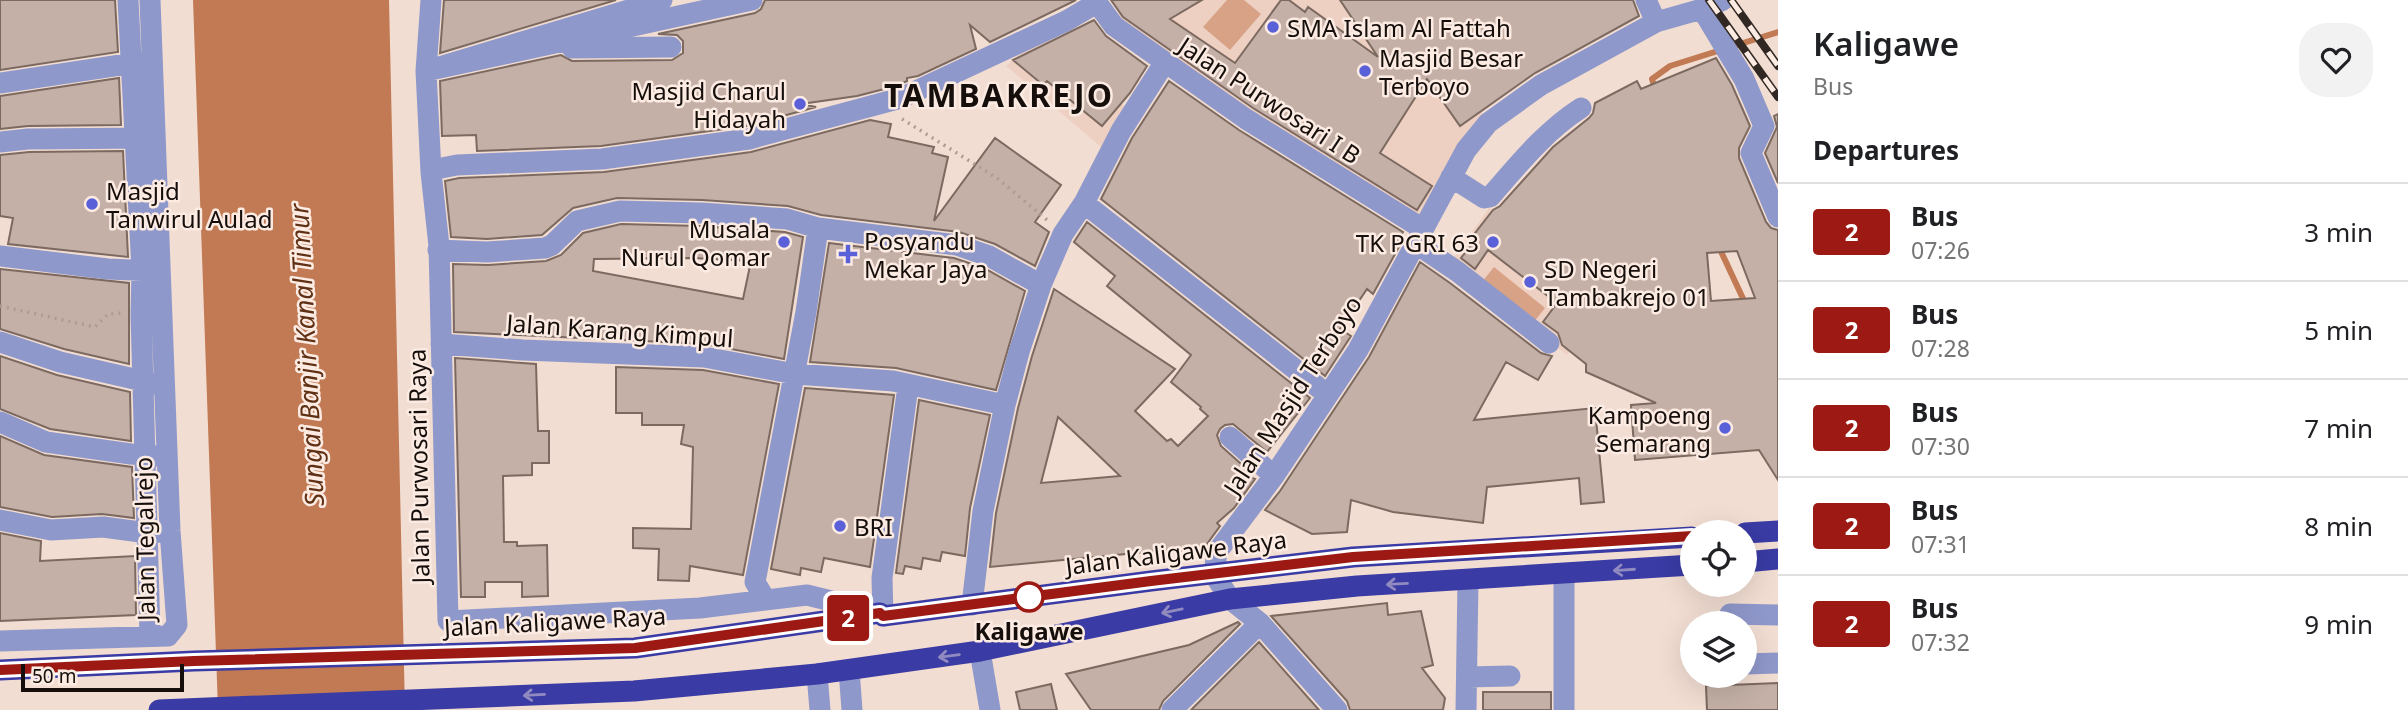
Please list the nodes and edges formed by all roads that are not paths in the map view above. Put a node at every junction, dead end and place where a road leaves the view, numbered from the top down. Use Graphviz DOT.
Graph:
graph roads {
  1 [pos="128,0"];
  2 [pos="150,0"];
  3 [pos="431,0"];
  4 [pos="662,0"];
  5 [pos="752,0"];
  6 [pos="1646,0"];
  7 [pos="1096,2"];
  8 [pos="1712,5"];
  9 [pos="1656,22"];
  10 [pos="671,47"];
  11 [pos="143,62"];
  12 [pos="1165,62"];
  13 [pos="426,71"];
  14 [pos="0,83"];
  15 [pos="1581,108"];
  16 [pos="146,138"];
  17 [pos="0,142"];
  18 [pos="431,170"];
  19 [pos="1451,177"];
  20 [pos="1084,203"];
  21 [pos="1778,217"];
  22 [pos="818,228"];
  23 [pos="1419,236"];
  24 [pos="439,246"];
  25 [pos="0,256"];
  26 [pos="151,271"];
  27 [pos="1041,285"];
  28 [pos="0,342"];
  29 [pos="1549,343"];
  30 [pos="441,344"];
  31 [pos="795,374"];
  32 [pos="154,383"];
  33 [pos="908,386"];
  34 [pos="1328,395"];
  35 [pos="1005,405"];
  36 [pos="0,422"];
  37 [pos="1230,437"];
  38 [pos="145,455"];
  39 [pos="168,456"];
  40 [pos="1274,476"];
  41 [pos="0,520"];
  42 [pos="170,531"];
  43 [pos="1778,531"];
  44 [pos="1757,532"];
  45 [pos="148,533"];
  46 [pos="1680,538"];
  47 [pos="1778,559"];
  48 [pos="1757,561"];
  49 [pos="1680,566"];
  50 [pos="1214,574"];
  51 [pos="1564,574"];
  52 [pos="1468,580"];
  53 [pos="765,599"];
  54 [pos="1230,599"];
  55 [pos="972,604"];
  56 [pos="882,615"];
  57 [pos="1757,615"];
  58 [pos="1778,615"];
  59 [pos="1260,624"];
  60 [pos="150,636"];
  61 [pos="0,641"];
  62 [pos="980,651"];
  63 [pos="1778,663"];
  64 [pos="1757,664"];
  65 [pos="0,670"];
  66 [pos="849,670"];
  67 [pos="817,674"];
  68 [pos="1510,676"];
  69 [pos="1466,677"];
  70 [pos="444,705"];
  71 [pos="194,708"];
  72 [pos="159,710"];
  73 [pos="171,710"];
  74 [pos="820,710"];
  75 [pos="852,710"];
  76 [pos="990,710"];
  77 [pos="1172,710"];
  78 [pos="1337,710"];
  79 [pos="1466,710"];
  80 [pos="1564,710"];
  1 -- 11 [label="street"];
  2 -- 11 [label="street"];
  3 -- 13 [label="street, Jalan Purwosari Raya"];
  4 -- 13 [label="street"];
  5 -- 13 [label="street"];
  6 -- 9 [label="street"];
  7 -- 12 [label="street, Jalan Purwosari I B"];
  7 -- 18 [label="street, Jalan Purwosari I B"];
  8 -- 9 [label="street, Jalan Masjid Terboyo"];
  8 -- 21 [label="street"];
  9 -- 19 [label="street, Jalan Masjid Terboyo"];
  10 -- 13 [label="street"];
  11 -- 14 [label="street"];
  11 -- 16 [label="street"];
  12 -- 20 [label="street"];
  12 -- 23 [label="street, Jalan Purwosari I B"];
  13 -- 18 [label="street, Jalan Purwosari Raya"];
  15 -- 19 [label="street"];
  16 -- 17 [label="street"];
  16 -- 26 [label="street"];
  18 -- 24 [label="street, Jalan Purwosari Raya"];
  19 -- 23 [label="street, Jalan Masjid Terboyo"];
  20 -- 27 [label="street"];
  20 -- 34 [label="street"];
  22 -- 24 [label="street"];
  22 -- 27 [label="street"];
  22 -- 31 [label="street"];
  23 -- 29 [label="street"];
  23 -- 34 [label="street, Jalan Masjid Terboyo"];
  24 -- 30 [label="street, Jalan Purwosari Raya"];
  25 -- 26 [label="street"];
  26 -- 32 [label="street, Jalan Tegalrejo"];
  26 -- 32 [label="street"];
  27 -- 35 [label="street"];
  28 -- 32 [label="street"];
  30 -- 31 [label="street, Jalan Karang Kimpul"];
  30 -- 53 [label="street, Jalan Purwosari Raya"];
  31 -- 33 [label="street, Jalan Karang Kimpul"];
  31 -- 53 [label="street"];
  32 -- 38 [label="street"];
  32 -- 39 [label="street, Jalan Tegalrejo"];
  33 -- 35 [label="street, Jalan Karang Kimpul"];
  33 -- 56 [label="street"];
  34 -- 40 [label="street, Jalan Masjid Terboyo"];
  35 -- 55 [label="street"];
  36 -- 38 [label="street"];
  37 -- 40 [label="street"];
  38 -- 39 [label="street"];
  38 -- 45 [label="street"];
  39 -- 42 [label="street, Jalan Tegalrejo"];
  40 -- 50 [label="street, Jalan Masjid Terboyo"];
  41 -- 45 [label="street"];
  42 -- 45 [label="street"];
  42 -- 60 [label="street, Jalan Tegalrejo"];
  43 -- 44 [label="highway"];
  45 -- 60 [label="street"];
  46 -- 50 [label="highway, Jalan Kaligawe Raya"];
  47 -- 48 [label="highway"];
  49 -- 51 [label="highway, one-way"];
  50 -- 54 [label="street"];
  50 -- 55 [label="highway, Jalan Kaligawe Raya"];
  51 -- 52 [label="highway"];
  51 -- 80 [label="street"];
  52 -- 54 [label="highway, one-way"];
  52 -- 69 [label="street"];
  53 -- 56 [label="street, Jalan Purwosari Raya"];
  54 -- 59 [label="street"];
  54 -- 62 [label="highway, one-way"];
  55 -- 56 [label="highway, Jalan Kaligawe Raya"];
  56 -- 65 [label="highway, Jalan Kaligawe Raya"];
  57 -- 58 [label="street"];
  59 -- 77 [label="street"];
  59 -- 78 [label="street"];
  60 -- 61 [label="street, Jalan Tegalrejo"];
  62 -- 66 [label="highway, one-way"];
  62 -- 76 [label="street"];
  63 -- 64 [label="street"];
  66 -- 67 [label="highway"];
  66 -- 75 [label="street"];
  67 -- 70 [label="highway, one-way"];
  67 -- 74 [label="street"];
  68 -- 69 [label="street"];
  69 -- 79 [label="street"];
  70 -- 71 [label="highway"];
  71 -- 73 [label="highway"];
  72 -- 73 [label="highway"];
}
